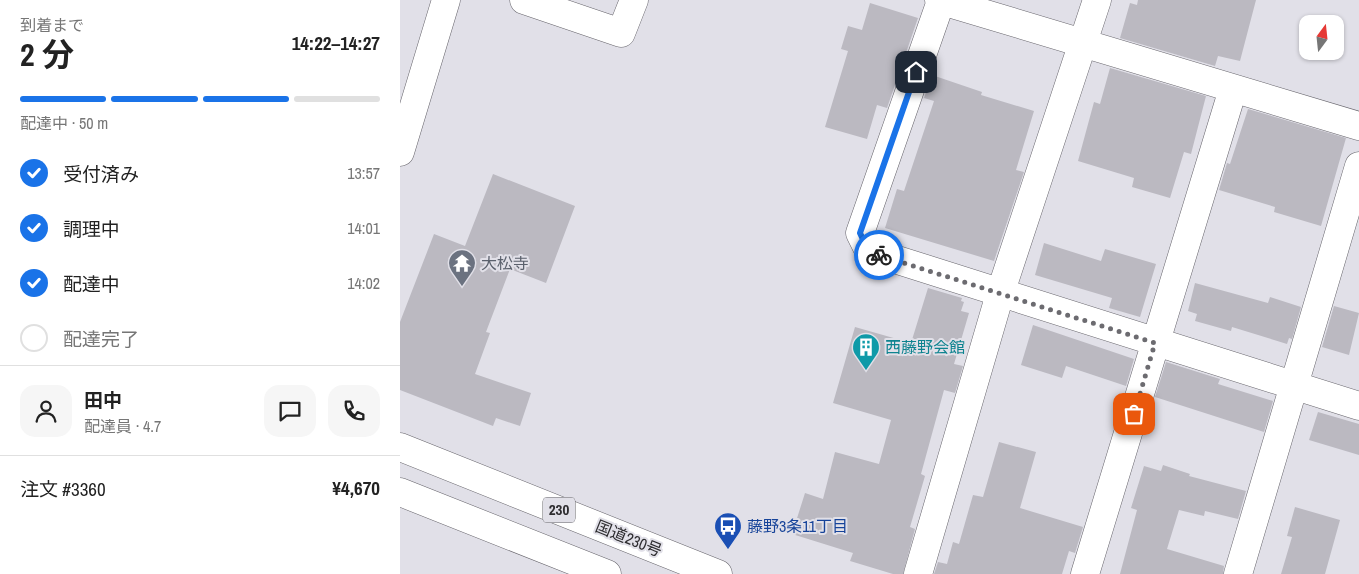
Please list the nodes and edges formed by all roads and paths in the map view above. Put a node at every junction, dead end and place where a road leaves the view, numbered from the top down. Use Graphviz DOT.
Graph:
graph roads {
  1 [pos="446,0"];
  2 [pos="524,0"];
  3 [pos="634,0"];
  4 [pos="940,0"];
  5 [pos="1097,0"];
  6 [pos="1082,44"];
  7 [pos="1233,89"];
  8 [pos="1359,126"];
  9 [pos="402,139"];
  10 [pos="1359,166"];
  11 [pos="1000,294"];
  12 [pos="1155,343"];
  13 [pos="1294,387"];
  14 [pos="1359,406"];
  15 [pos="400,447"];
  16 [pos="400,492"];
  17 [pos="607,574"];
  18 [pos="718,574"];
  19 [pos="918,574"];
  20 [pos="1085,574"];
  21 [pos="1238,574"];
  1 -- 9 [label="main road"];
  2 -- 3 [label="main road"];
  4 -- 6 [label="main road"];
  4 -- 11 [label="main road"];
  5 -- 6 [label="main road"];
  6 -- 7 [label="main road"];
  6 -- 11 [label="main road"];
  7 -- 8 [label="main road"];
  7 -- 12 [label="main road"];
  10 -- 13 [label="main road"];
  11 -- 12 [label="main road"];
  11 -- 19 [label="main road"];
  12 -- 13 [label="main road"];
  12 -- 20 [label="main road"];
  13 -- 14 [label="main road"];
  13 -- 21 [label="main road"];
  15 -- 18 [label="main road, 国道230号 / 230"];
  16 -- 17 [label="main road, 230"];
}
